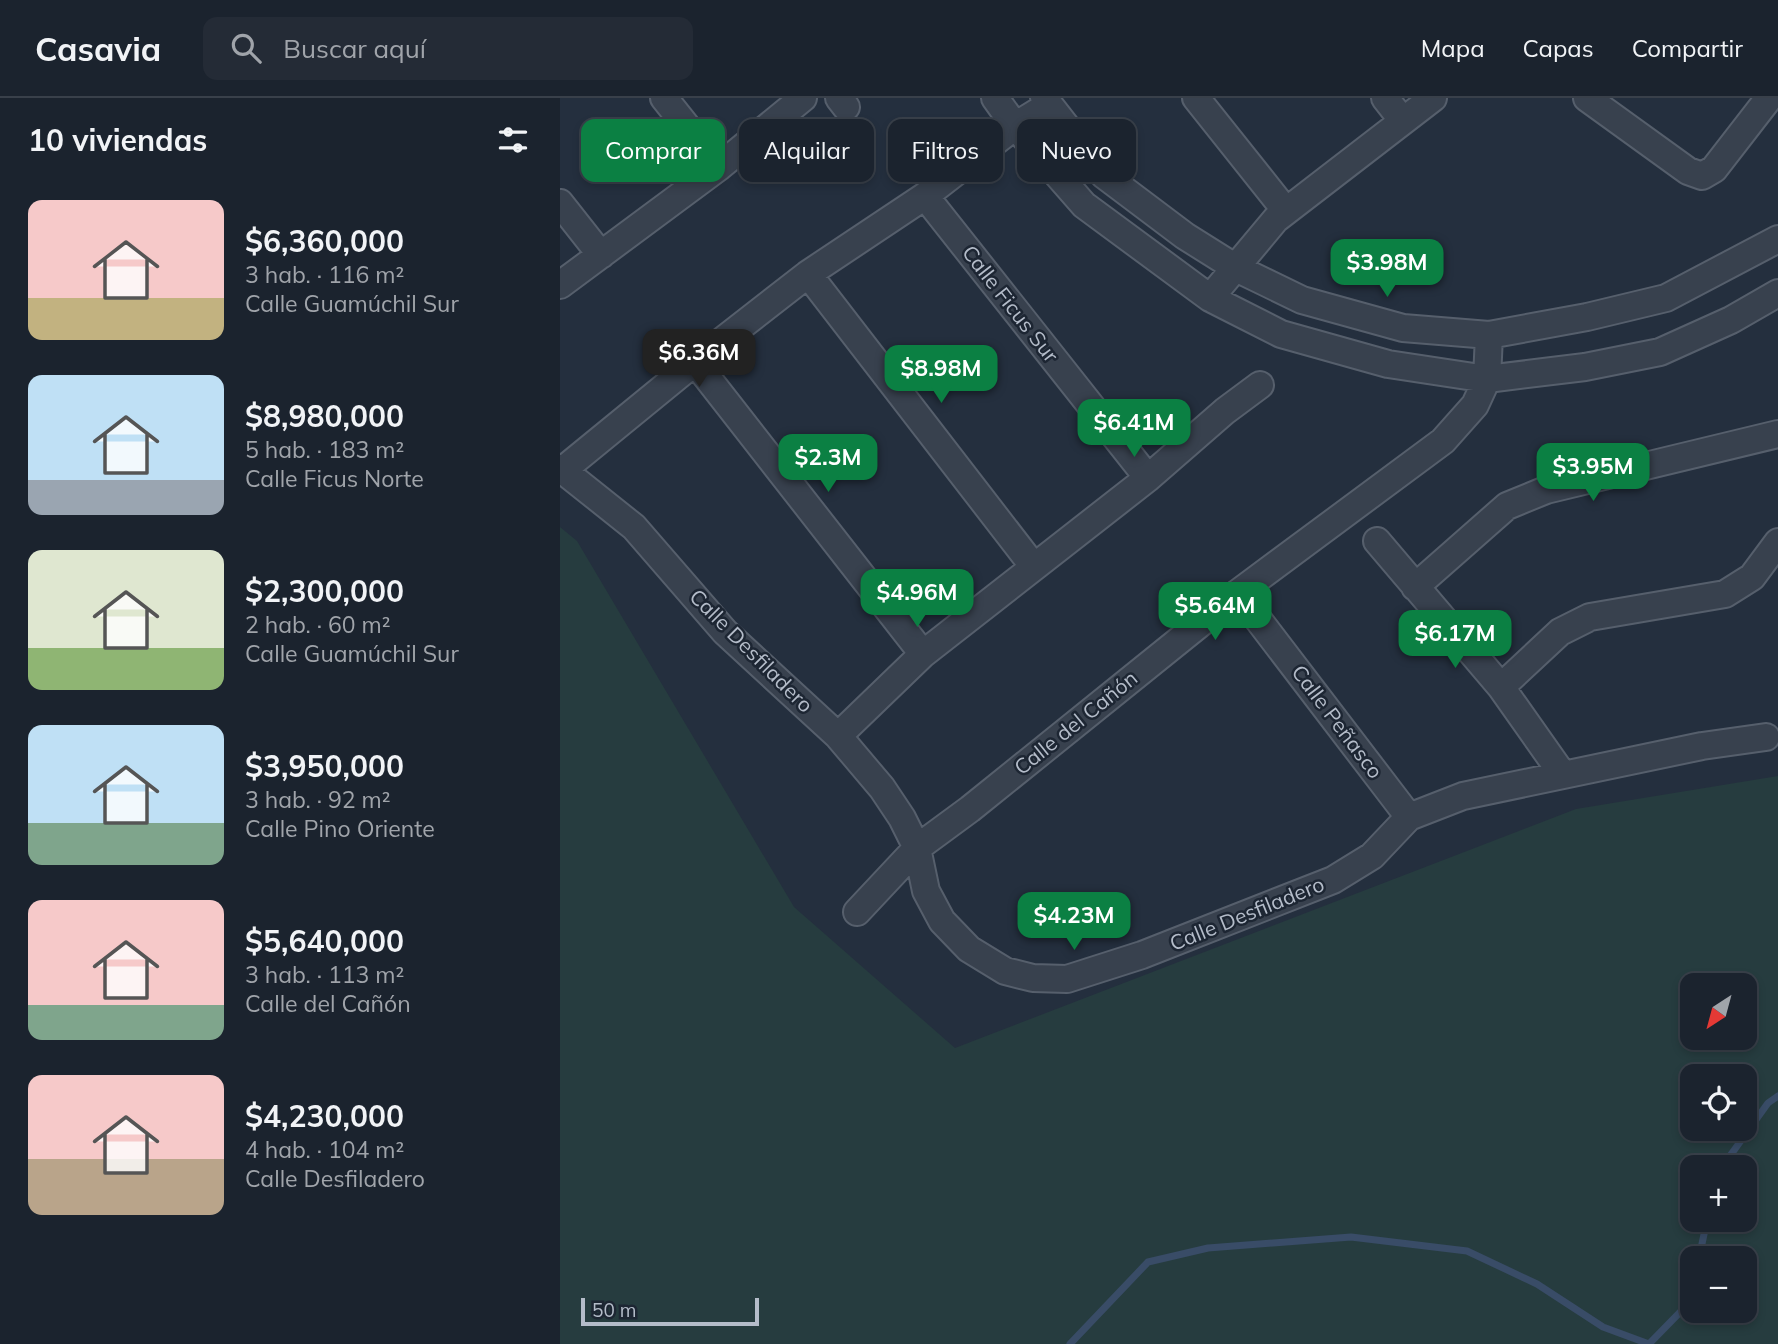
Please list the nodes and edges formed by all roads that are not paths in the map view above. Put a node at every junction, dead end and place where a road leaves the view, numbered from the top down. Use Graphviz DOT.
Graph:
graph roads {
  1 [pos="664,98"];
  2 [pos="803,98"];
  3 [pos="995,98"];
  4 [pos="1196,98"];
  5 [pos="1385,98"];
  6 [pos="1433,98"];
  7 [pos="1587,98"];
  8 [pos="1769,98"];
  9 [pos="1046,101"];
  10 [pos="681,119"];
  11 [pos="1403,121"];
  12 [pos="1015,125"];
  13 [pos="725,162"];
  14 [pos="699,182"];
  15 [pos="925,197"];
  16 [pos="560,202"];
  17 [pos="1286,211"];
  18 [pos="1778,239"];
  19 [pos="601,255"];
  20 [pos="1236,268"];
  21 [pos="808,274"];
  22 [pos="560,285"];
  23 [pos="1778,293"];
  24 [pos="1210,299"];
  25 [pos="1489,335"];
  26 [pos="695,362"];
  27 [pos="1487,379"];
  28 [pos="1260,385"];
  29 [pos="1778,435"];
  30 [pos="562,469"];
  31 [pos="1148,478"];
  32 [pos="1377,541"];
  33 [pos="1778,542"];
  34 [pos="1034,567"];
  35 [pos="1415,587"];
  36 [pos="1238,593"];
  37 [pos="923,654"];
  38 [pos="1501,687"];
  39 [pos="838,736"];
  40 [pos="1766,737"];
  41 [pos="1563,775"];
  42 [pos="1409,817"];
  43 [pos="917,848"];
  44 [pos="857,912"];
  1 -- 10 [label="street"];
  2 -- 13 [label="street"];
  3 -- 12 [label="street"];
  4 -- 17 [label="street"];
  5 -- 11 [label="street"];
  6 -- 11 [label="street"];
  7 -- 8 [label="street"];
  9 -- 12 [label="street"];
  9 -- 20 [label="street"];
  11 -- 17 [label="street"];
  12 -- 15 [label="street"];
  12 -- 24 [label="street"];
  14 -- 19 [label="street"];
  15 -- 21 [label="street"];
  15 -- 31 [label="street, Calle Ficus Sur"];
  16 -- 19 [label="street"];
  17 -- 20 [label="street"];
  18 -- 25 [label="street"];
  19 -- 22 [label="street"];
  20 -- 24 [label="street"];
  20 -- 25 [label="street"];
  21 -- 26 [label="street"];
  21 -- 34 [label="street"];
  23 -- 27 [label="street"];
  24 -- 27 [label="street"];
  25 -- 27 [label="street, Calle del Cañón"];
  26 -- 30 [label="street"];
  26 -- 37 [label="street"];
  27 -- 36 [label="street, Calle del Cañón"];
  28 -- 31 [label="street"];
  29 -- 35 [label="street"];
  30 -- 39 [label="street, Calle Desfiladero"];
  31 -- 34 [label="street"];
  32 -- 35 [label="street"];
  33 -- 38 [label="street"];
  34 -- 37 [label="street"];
  35 -- 38 [label="street"];
  36 -- 42 [label="street, Calle Peñasco"];
  36 -- 43 [label="street, Calle del Cañón"];
  37 -- 39 [label="street"];
  38 -- 41 [label="street"];
  39 -- 43 [label="street, Calle Desfiladero"];
  40 -- 41 [label="street, Calle Desfiladero"];
  41 -- 42 [label="street, Calle Desfiladero"];
  42 -- 43 [label="street, Calle Desfiladero"];
  43 -- 44 [label="street, Calle del Cañón"];
}
